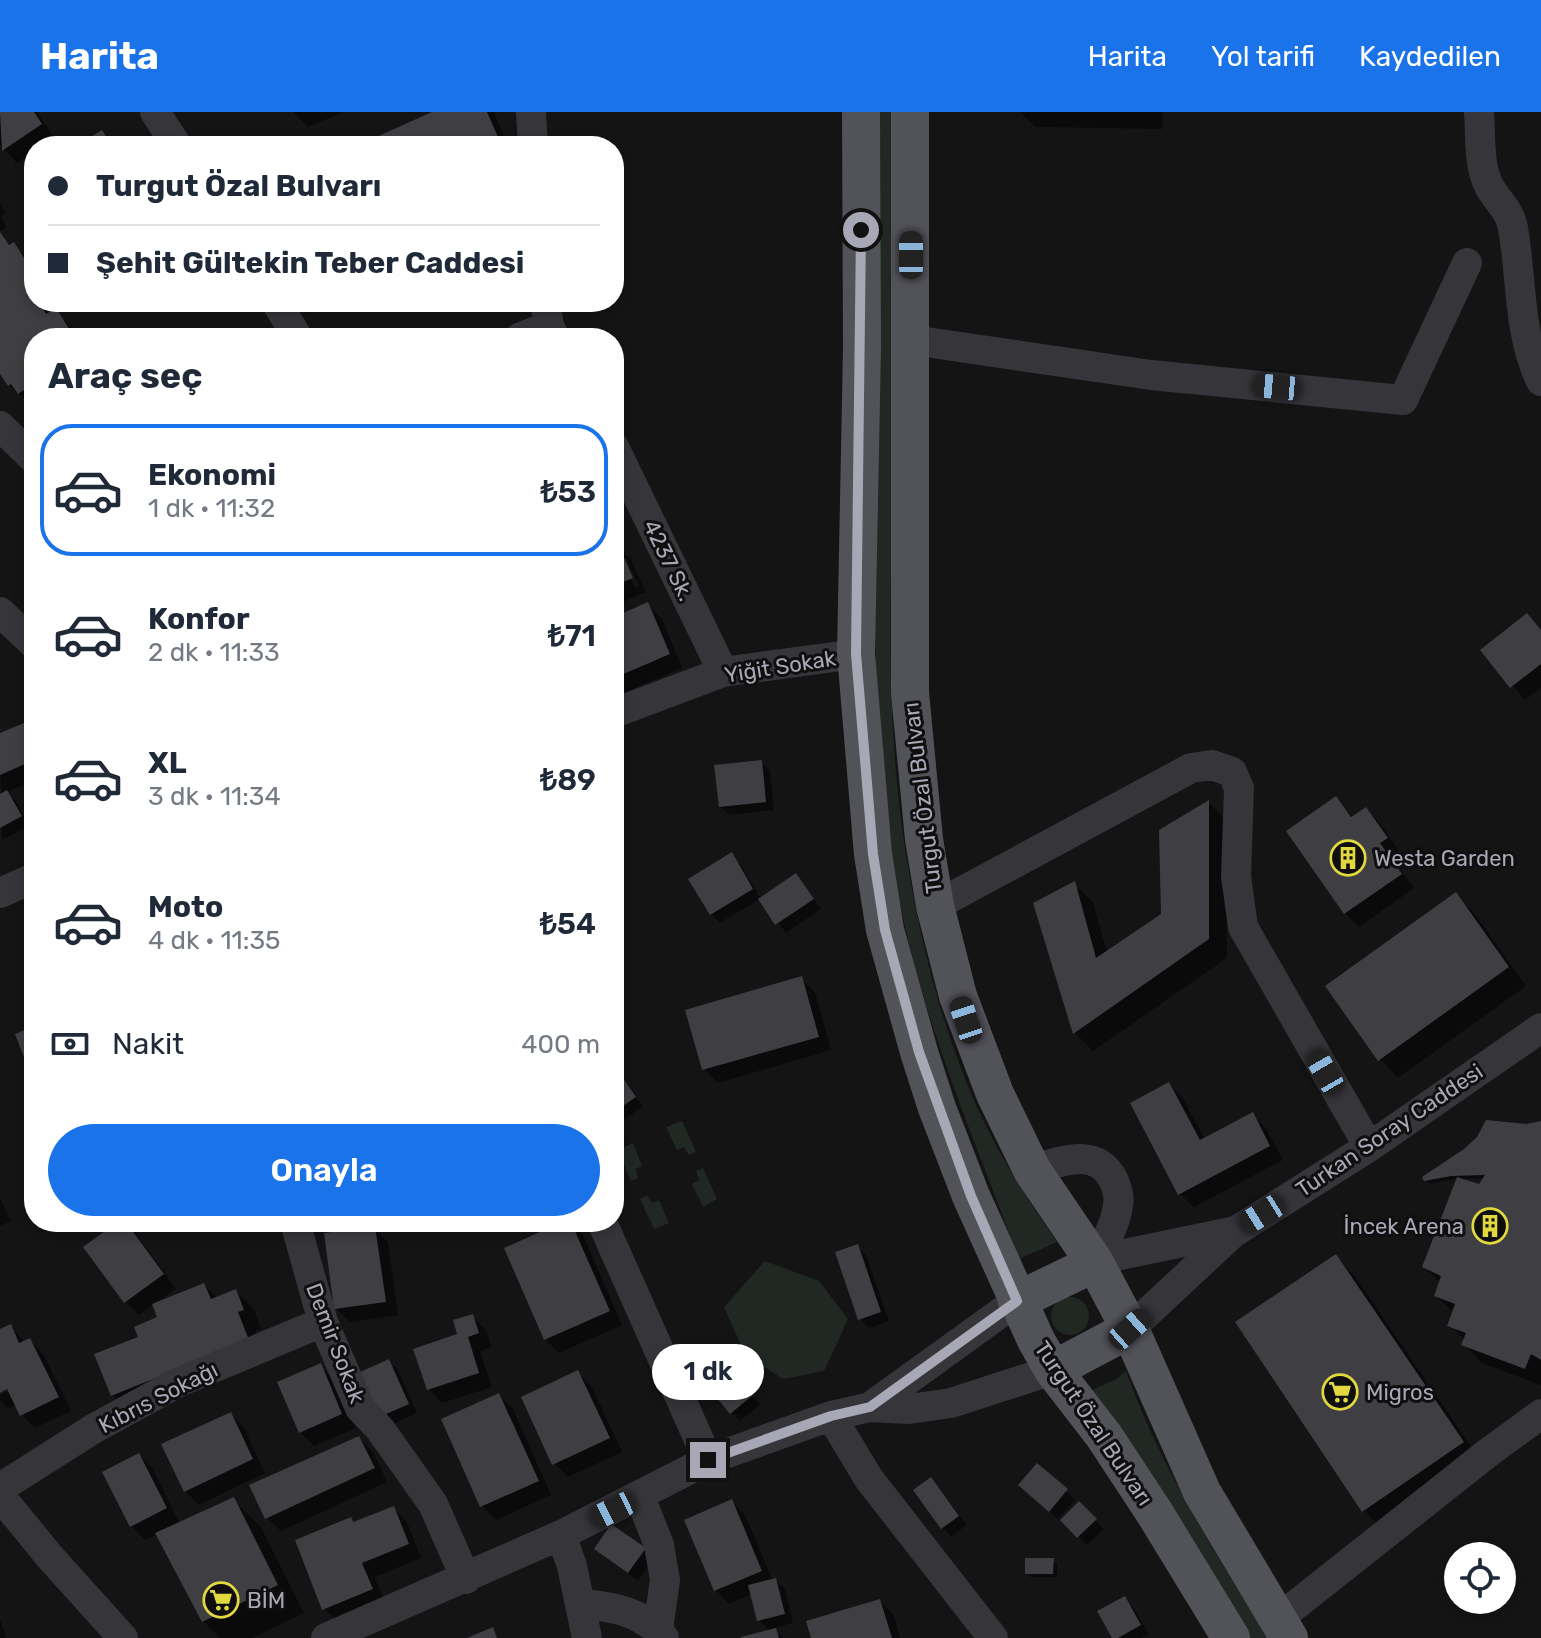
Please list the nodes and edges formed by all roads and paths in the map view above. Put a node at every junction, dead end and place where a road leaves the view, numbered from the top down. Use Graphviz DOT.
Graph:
graph roads {
  1 [pos="155,112"];
  2 [pos="531,112"];
  3 [pos="861,112"];
  4 [pos="910,112"];
  5 [pos="1479,112"];
  6 [pos="171,136"];
  7 [pos="532,136"];
  8 [pos="1467,263"];
  9 [pos="912,340"];
  10 [pos="1541,381"];
  11 [pos="0,426"];
  12 [pos="24,449"];
  13 [pos="624,468"];
  14 [pos="0,612"];
  15 [pos="24,631"];
  16 [pos="856,654"];
  17 [pos="723,672"];
  18 [pos="624,709"];
  19 [pos="24,882"];
  20 [pos="0,893"];
  21 [pos="935,906"];
  22 [pos="1541,1028"];
  23 [pos="1369,1147"];
  24 [pos="1032,1170"];
  25 [pos="1236,1231"];
  26 [pos="298,1232"];
  27 [pos="606,1232"];
  28 [pos="1095,1263"];
  29 [pos="1017,1301"];
  30 [pos="323,1322"];
  31 [pos="1130,1329"];
  32 [pos="1053,1370"];
  33 [pos="870,1407"];
  34 [pos="1541,1414"];
  35 [pos="831,1416"];
  36 [pos="708,1460"];
  37 [pos="0,1488"];
  38 [pos="0,1496"];
  39 [pos="640,1497"];
  40 [pos="561,1535"];
  41 [pos="466,1579"];
  42 [pos="581,1604"];
  43 [pos="1284,1629"];
  44 [pos="661,1634"];
  45 [pos="118,1637"];
  46 [pos="1229,1637"];
  47 [pos="326,1638"];
  48 [pos="587,1638"];
  49 [pos="993,1638"];
  1 -- 6 [label="street"];
  2 -- 7 [label="street"];
  3 -- 16 [label="main road, Turgut Özal Bulvarı"];
  4 -- 9 [label="main road, Turgut Özal Bulvarı"];
  5 -- 10 [label="street"];
  8 -- 9 [label="street"];
  9 -- 21 [label="main road, Turgut Özal Bulvarı"];
  11 -- 12 [label="street"];
  13 -- 17 [label="street, 4237 Sk."];
  14 -- 15 [label="street"];
  16 -- 17 [label="street, Yiğit Sokak"];
  16 -- 29 [label="main road, Turgut Özal Bulvarı"];
  17 -- 18 [label="street, Yiğit Sokak"];
  19 -- 20 [label="street"];
  21 -- 23 [label="street"];
  21 -- 24 [label="main road, Turgut Özal Bulvarı"];
  22 -- 23 [label="street, Turkan Soray Caddesi"];
  23 -- 25 [label="street, Turkan Soray Caddesi"];
  24 -- 28 [label="main road, Turgut Özal Bulvarı"];
  24 -- 28 [label="street"];
  25 -- 28 [label="street, Turkan Soray Caddesi"];
  25 -- 31 [label="street"];
  26 -- 30 [label="street, Demir Sokak"];
  27 -- 36 [label="street"];
  28 -- 29 [label="main road"];
  28 -- 31 [label="main road, Turgut Özal Bulvarı"];
  29 -- 32 [label="main road, Turgut Özal Bulvarı"];
  29 -- 33 [label="street"];
  30 -- 37 [label="street, Kıbrıs Sokağı"];
  30 -- 41 [label="street, Demir Sokak"];
  31 -- 32 [label="main road"];
  31 -- 43 [label="main road, Turgut Özal Bulvarı"];
  32 -- 33 [label="street"];
  32 -- 46 [label="main road, Turgut Özal Bulvarı"];
  33 -- 35 [label="street"];
  34 -- 43 [label="street"];
  35 -- 36 [label="street"];
  35 -- 49 [label="street"];
  36 -- 39 [label="street"];
  38 -- 45 [label="street"];
  39 -- 40 [label="street"];
  39 -- 44 [label="street"];
  40 -- 41 [label="street"];
  40 -- 42 [label="street"];
  41 -- 47 [label="street"];
  42 -- 44 [label="street"];
  42 -- 48 [label="street"];
}
